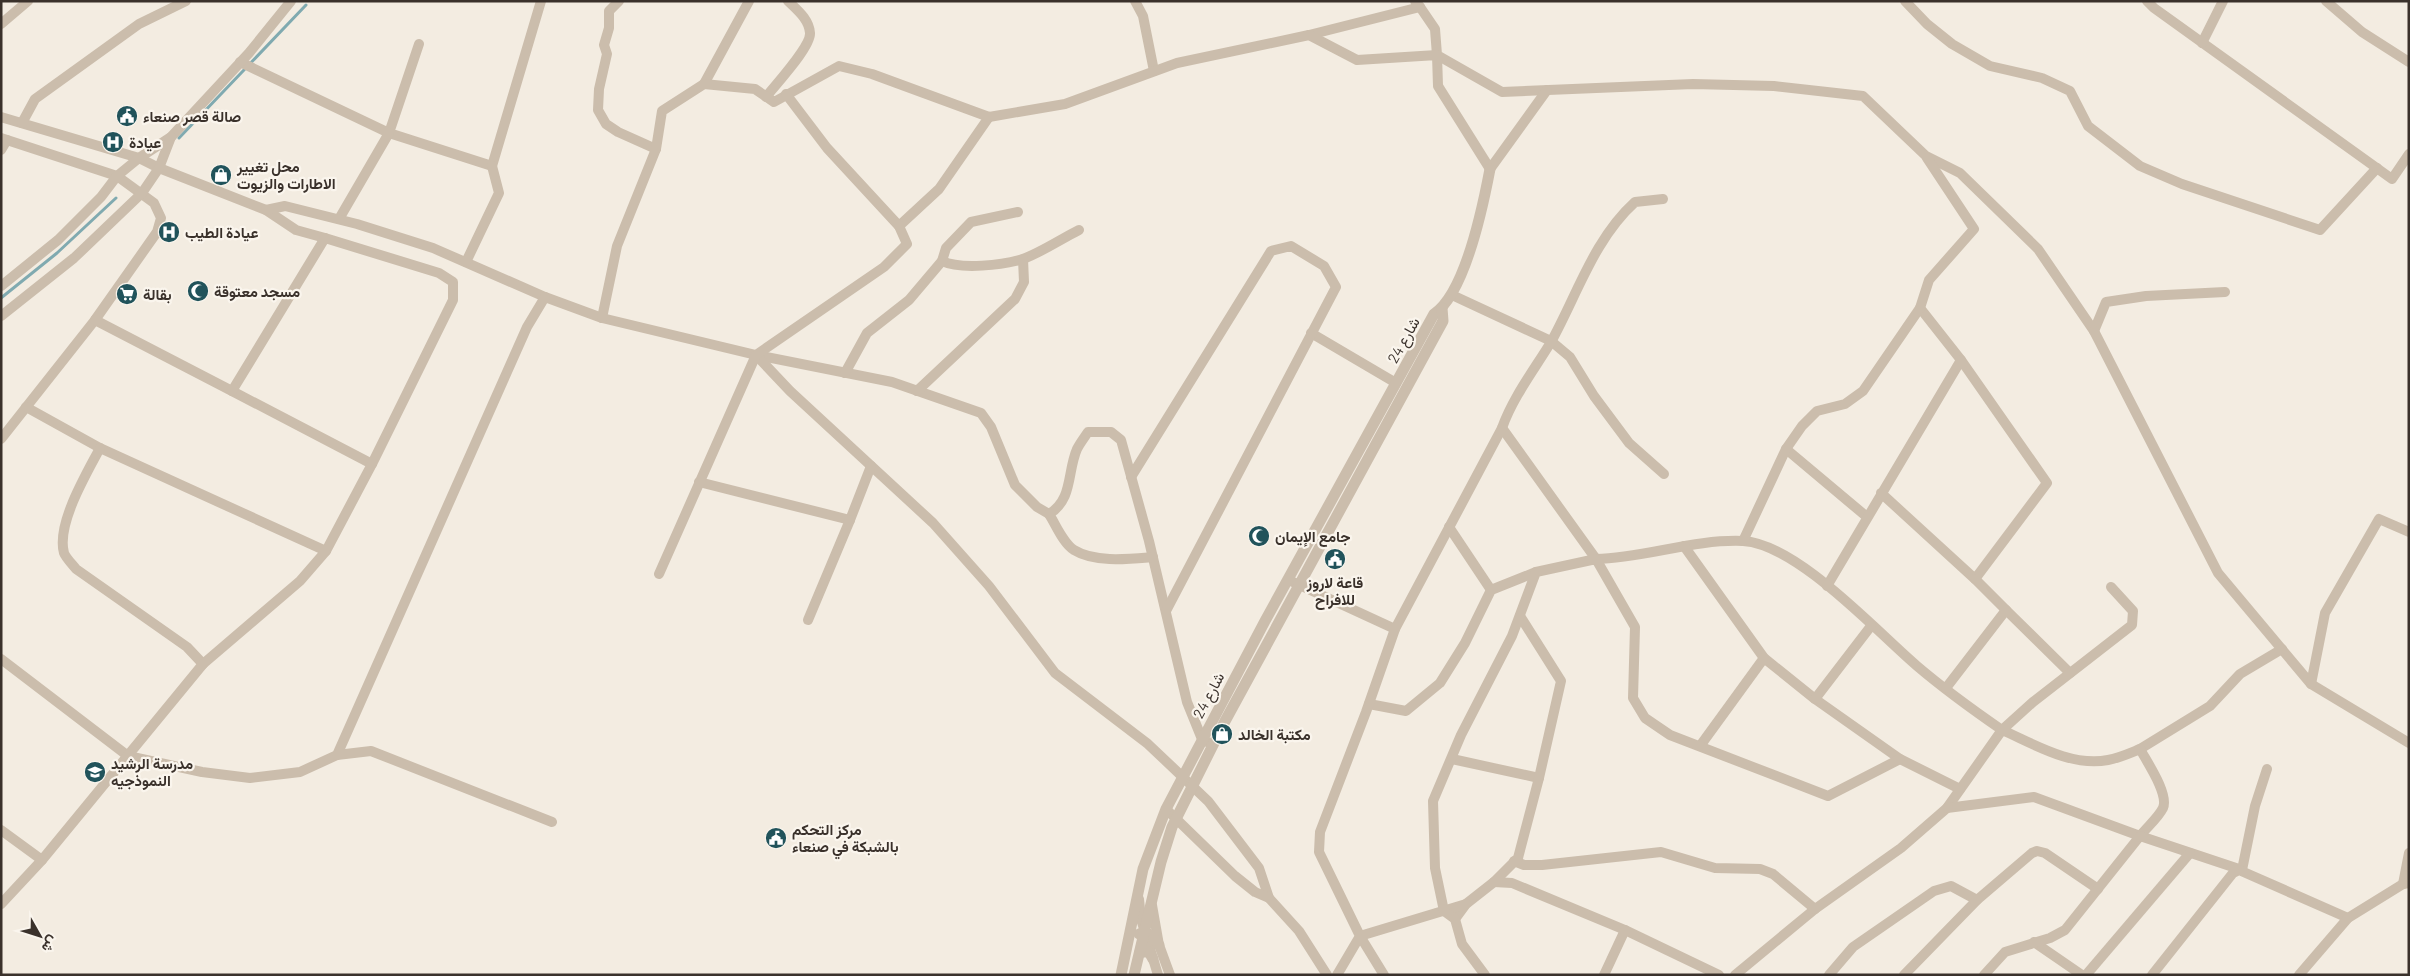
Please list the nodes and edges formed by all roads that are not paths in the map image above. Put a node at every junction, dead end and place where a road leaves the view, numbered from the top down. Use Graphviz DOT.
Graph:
graph roads {
  1 [pos="28,1"];
  2 [pos="186,1"];
  3 [pos="291,1"];
  4 [pos="542,1"];
  5 [pos="619,1"];
  6 [pos="749,1"];
  7 [pos="788,1"];
  8 [pos="1135,1"];
  9 [pos="1905,1"];
  10 [pos="2147,1"];
  11 [pos="2223,1"];
  12 [pos="2326,1"];
  13 [pos="1418,4"];
  14 [pos="1,24"];
  15 [pos="1309,34"];
  16 [pos="2202,42"];
  17 [pos="419,44"];
  18 [pos="1437,55"];
  19 [pos="240,62"];
  20 [pos="2409,62"];
  21 [pos="1154,71"];
  22 [pos="704,84"];
  23 [pos="1547,90"];
  24 [pos="786,94"];
  25 [pos="766,97"];
  26 [pos="1,117"];
  27 [pos="989,118"];
  28 [pos="22,123"];
  29 [pos="389,133"];
  30 [pos="171,137"];
  31 [pos="4,139"];
  32 [pos="656,149"];
  33 [pos="1,150"];
  34 [pos="2409,154"];
  35 [pos="1926,156"];
  36 [pos="139,158"];
  37 [pos="492,166"];
  38 [pos="159,168"];
  39 [pos="2377,168"];
  40 [pos="1490,169"];
  41 [pos="117,176"];
  42 [pos="142,193"];
  43 [pos="1663,199"];
  44 [pos="266,210"];
  45 [pos="1018,212"];
  46 [pos="339,219"];
  47 [pos="899,226"];
  48 [pos="1079,230"];
  49 [pos="325,238"];
  50 [pos="1023,259"];
  51 [pos="942,261"];
  52 [pos="466,262"];
  53 [pos="1,286"];
  54 [pos="2225,292"];
  55 [pos="1452,295"];
  56 [pos="545,297"];
  57 [pos="1442,308"];
  58 [pos="1920,308"];
  59 [pos="1,316"];
  60 [pos="602,318"];
  61 [pos="95,320"];
  62 [pos="2094,331"];
  63 [pos="1311,333"];
  64 [pos="1551,341"];
  65 [pos="756,355"];
  66 [pos="1961,360"];
  67 [pos="845,373"];
  68 [pos="1396,383"];
  69 [pos="232,391"];
  70 [pos="917,391"];
  71 [pos="26,407"];
  72 [pos="1502,428"];
  73 [pos="1,439"];
  74 [pos="100,448"];
  75 [pos="1786,449"];
  76 [pos="372,464"];
  77 [pos="871,466"];
  78 [pos="1664,474"];
  79 [pos="1131,477"];
  80 [pos="699,482"];
  81 [pos="1881,493"];
  82 [pos="1049,514"];
  83 [pos="1867,517"];
  84 [pos="850,520"];
  85 [pos="1449,526"];
  86 [pos="2409,532"];
  87 [pos="1743,541"];
  88 [pos="1684,546"];
  89 [pos="326,551"];
  90 [pos="1153,557"];
  91 [pos="1596,559"];
  92 [pos="1536,572"];
  93 [pos="659,574"];
  94 [pos="1975,579"];
  95 [pos="1293,582"];
  96 [pos="1827,586"];
  97 [pos="2111,588"];
  98 [pos="1491,590"];
  99 [pos="2006,610"];
  100 [pos="1166,611"];
  101 [pos="1520,616"];
  102 [pos="808,620"];
  103 [pos="1871,626"];
  104 [pos="1394,629"];
  105 [pos="2282,649"];
  106 [pos="1764,658"];
  107 [pos="1,659"];
  108 [pos="203,664"];
  109 [pos="2070,673"];
  110 [pos="2311,684"];
  111 [pos="1946,688"];
  112 [pos="1815,699"];
  113 [pos="1369,704"];
  114 [pos="2002,730"];
  115 [pos="1207,742"];
  116 [pos="2409,743"];
  117 [pos="1700,746"];
  118 [pos="2140,749"];
  119 [pos="128,756"];
  120 [pos="337,756"];
  121 [pos="1900,758"];
  122 [pos="1452,759"];
  123 [pos="2267,768"];
  124 [pos="1183,777"];
  125 [pos="1539,778"];
  126 [pos="1193,786"];
  127 [pos="1960,789"];
  128 [pos="1946,808"];
  129 [pos="1166,809"];
  130 [pos="1176,819"];
  131 [pos="552,822"];
  132 [pos="1,830"];
  133 [pos="2140,836"];
  134 [pos="2190,853"];
  135 [pos="2409,853"];
  136 [pos="42,860"];
  137 [pos="1514,861"];
  138 [pos="2242,870"];
  139 [pos="1494,882"];
  140 [pos="2406,883"];
  141 [pos="1139,889"];
  142 [pos="2098,889"];
  143 [pos="1269,898"];
  144 [pos="1977,900"];
  145 [pos="1,904"];
  146 [pos="1466,904"];
  147 [pos="1152,905"];
  148 [pos="1815,909"];
  149 [pos="1444,911"];
  150 [pos="2348,918"];
  151 [pos="1455,919"];
  152 [pos="1625,930"];
  153 [pos="1144,932"];
  154 [pos="1360,936"];
  155 [pos="2034,942"];
  156 [pos="1159,945"];
  157 [pos="1126,949"];
  158 [pos="1140,952"];
  159 [pos="1166,963"];
  160 [pos="1156,967"];
  161 [pos="1121,975"];
  162 [pos="1134,975"];
  163 [pos="1170,975"];
  164 [pos="1326,975"];
  165 [pos="1337,975"];
  166 [pos="1384,975"];
  167 [pos="1485,975"];
  168 [pos="1604,975"];
  169 [pos="1719,975"];
  170 [pos="1735,975"];
  171 [pos="1829,975"];
  172 [pos="1904,975"];
  173 [pos="1984,975"];
  174 [pos="2084,975"];
  175 [pos="2152,975"];
  176 [pos="2299,975"];
  1 -- 14 [label="street"];
  2 -- 28 [label="street"];
  3 -- 19 [label="street"];
  4 -- 37 [label="street"];
  5 -- 32 [label="street"];
  6 -- 22 [label="street"];
  7 -- 25 [label="street"];
  8 -- 21 [label="street"];
  9 -- 39 [label="street"];
  10 -- 16 [label="street"];
  11 -- 16 [label="street"];
  12 -- 20 [label="street"];
  13 -- 15 [label="street"];
  13 -- 18 [label="street"];
  15 -- 18 [label="street"];
  15 -- 21 [label="street"];
  16 -- 39 [label="street"];
  17 -- 29 [label="street"];
  18 -- 23 [label="street"];
  18 -- 40 [label="street"];
  19 -- 29 [label="street"];
  19 -- 30 [label="street"];
  21 -- 27 [label="street"];
  22 -- 25 [label="street"];
  22 -- 32 [label="street"];
  23 -- 35 [label="street"];
  23 -- 40 [label="street"];
  24 -- 25 [label="street"];
  24 -- 27 [label="street"];
  24 -- 47 [label="street"];
  26 -- 28 [label="street"];
  27 -- 47 [label="street"];
  28 -- 36 [label="street"];
  29 -- 37 [label="street"];
  29 -- 46 [label="street"];
  30 -- 36 [label="street"];
  30 -- 38 [label="street"];
  31 -- 33 [label="street"];
  31 -- 41 [label="street"];
  32 -- 60 [label="street"];
  34 -- 39 [label="street"];
  35 -- 58 [label="street"];
  35 -- 62 [label="street"];
  36 -- 38 [label="street"];
  36 -- 41 [label="street"];
  37 -- 52 [label="street"];
  38 -- 42 [label="street"];
  38 -- 44 [label="street"];
  40 -- 55 [label="street"];
  41 -- 42 [label="street"];
  41 -- 53 [label="street"];
  42 -- 59 [label="street"];
  42 -- 61 [label="street"];
  43 -- 64 [label="street"];
  44 -- 46 [label="street"];
  44 -- 49 [label="street"];
  45 -- 51 [label="street"];
  46 -- 52 [label="street"];
  47 -- 65 [label="street"];
  48 -- 50 [label="street"];
  49 -- 69 [label="street"];
  49 -- 76 [label="street"];
  50 -- 51 [label="street"];
  50 -- 70 [label="street"];
  51 -- 67 [label="street"];
  52 -- 56 [label="street"];
  54 -- 62 [label="street"];
  55 -- 57 [label="street"];
  55 -- 64 [label="street"];
  56 -- 60 [label="street"];
  56 -- 120 [label="street"];
  57 -- 68 [label="street, شارع 24"];
  57 -- 95 [label="street, شارع 24"];
  58 -- 66 [label="street"];
  58 -- 75 [label="street"];
  60 -- 65 [label="street"];
  61 -- 69 [label="street"];
  61 -- 71 [label="street"];
  62 -- 105 [label="street"];
  63 -- 68 [label="street"];
  63 -- 79 [label="street"];
  63 -- 100 [label="street"];
  64 -- 72 [label="street"];
  64 -- 78 [label="street"];
  65 -- 67 [label="street"];
  65 -- 77 [label="street"];
  65 -- 80 [label="street"];
  66 -- 81 [label="street"];
  66 -- 94 [label="street"];
  67 -- 70 [label="street"];
  68 -- 95 [label="street, شارع 24"];
  69 -- 76 [label="street"];
  70 -- 82 [label="street"];
  71 -- 73 [label="street"];
  71 -- 74 [label="street"];
  72 -- 85 [label="street"];
  72 -- 91 [label="street"];
  74 -- 89 [label="street"];
  74 -- 108 [label="street"];
  75 -- 83 [label="street"];
  75 -- 87 [label="street"];
  76 -- 89 [label="street"];
  77 -- 84 [label="street"];
  77 -- 124 [label="street"];
  79 -- 82 [label="street"];
  79 -- 90 [label="street"];
  80 -- 84 [label="street"];
  80 -- 93 [label="street"];
  81 -- 83 [label="street"];
  81 -- 94 [label="street"];
  82 -- 90 [label="street"];
  83 -- 96 [label="street"];
  84 -- 102 [label="street"];
  85 -- 98 [label="street"];
  85 -- 104 [label="street"];
  86 -- 110 [label="street"];
  87 -- 88 [label="street"];
  87 -- 96 [label="street"];
  88 -- 91 [label="street"];
  88 -- 106 [label="street"];
  89 -- 108 [label="street"];
  90 -- 100 [label="street"];
  91 -- 92 [label="street"];
  91 -- 117 [label="street"];
  92 -- 98 [label="street"];
  92 -- 101 [label="street"];
  94 -- 99 [label="street"];
  95 -- 104 [label="street"];
  95 -- 115 [label="street, شارع 24"];
  96 -- 103 [label="street"];
  97 -- 109 [label="street"];
  98 -- 113 [label="street"];
  99 -- 109 [label="street"];
  99 -- 111 [label="street"];
  100 -- 115 [label="street"];
  101 -- 122 [label="street"];
  101 -- 125 [label="street"];
  103 -- 111 [label="street"];
  103 -- 112 [label="street"];
  104 -- 113 [label="street"];
  105 -- 110 [label="street"];
  105 -- 118 [label="street"];
  106 -- 112 [label="street"];
  106 -- 117 [label="street"];
  107 -- 119 [label="street"];
  108 -- 119 [label="street"];
  109 -- 114 [label="street"];
  110 -- 116 [label="street"];
  111 -- 114 [label="street"];
  112 -- 121 [label="street"];
  113 -- 154 [label="street"];
  114 -- 118 [label="street"];
  114 -- 127 [label="street"];
  115 -- 124 [label="street, شارع 24"];
  115 -- 126 [label="street, شارع 24"];
  117 -- 121 [label="street"];
  118 -- 133 [label="street"];
  119 -- 120 [label="street"];
  119 -- 136 [label="street"];
  120 -- 131 [label="street"];
  121 -- 127 [label="street"];
  122 -- 125 [label="street"];
  122 -- 149 [label="street"];
  123 -- 138 [label="street"];
  124 -- 126 [label="street"];
  124 -- 129 [label="street, شارع 24"];
  125 -- 137 [label="street"];
  126 -- 130 [label="street, شارع 24"];
  126 -- 143 [label="street"];
  127 -- 128 [label="street"];
  128 -- 133 [label="street"];
  128 -- 148 [label="street"];
  129 -- 130 [label="street"];
  129 -- 141 [label="street, شارع 24"];
  130 -- 143 [label="street"];
  130 -- 147 [label="street, شارع 24"];
  132 -- 136 [label="street"];
  133 -- 134 [label="street"];
  133 -- 142 [label="street"];
  134 -- 138 [label="street"];
  134 -- 174 [label="street"];
  135 -- 140 [label="street"];
  136 -- 145 [label="street"];
  137 -- 139 [label="street"];
  137 -- 148 [label="street"];
  138 -- 150 [label="street"];
  138 -- 175 [label="street"];
  139 -- 146 [label="street"];
  139 -- 152 [label="street"];
  140 -- 150 [label="street"];
  141 -- 153 [label="street"];
  141 -- 157 [label="street, شارع 24"];
  142 -- 144 [label="street"];
  142 -- 155 [label="street"];
  143 -- 164 [label="street"];
  144 -- 171 [label="street"];
  144 -- 172 [label="street"];
  146 -- 149 [label="street"];
  146 -- 151 [label="street"];
  147 -- 153 [label="street, شارع 24"];
  147 -- 156 [label="street"];
  148 -- 170 [label="street"];
  149 -- 151 [label="street"];
  149 -- 154 [label="street"];
  150 -- 176 [label="street"];
  151 -- 167 [label="street"];
  152 -- 168 [label="street"];
  152 -- 169 [label="street"];
  153 -- 156 [label="street"];
  153 -- 157 [label="street"];
  153 -- 158 [label="street, شارع 24"];
  153 -- 160 [label="street"];
  154 -- 165 [label="street"];
  154 -- 166 [label="street"];
  155 -- 173 [label="street"];
  155 -- 174 [label="street"];
  156 -- 159 [label="street"];
  157 -- 161 [label="street, شارع 24"];
  158 -- 160 [label="street"];
  158 -- 162 [label="street, شارع 24"];
  159 -- 160 [label="street"];
  159 -- 163 [label="street"];
}
